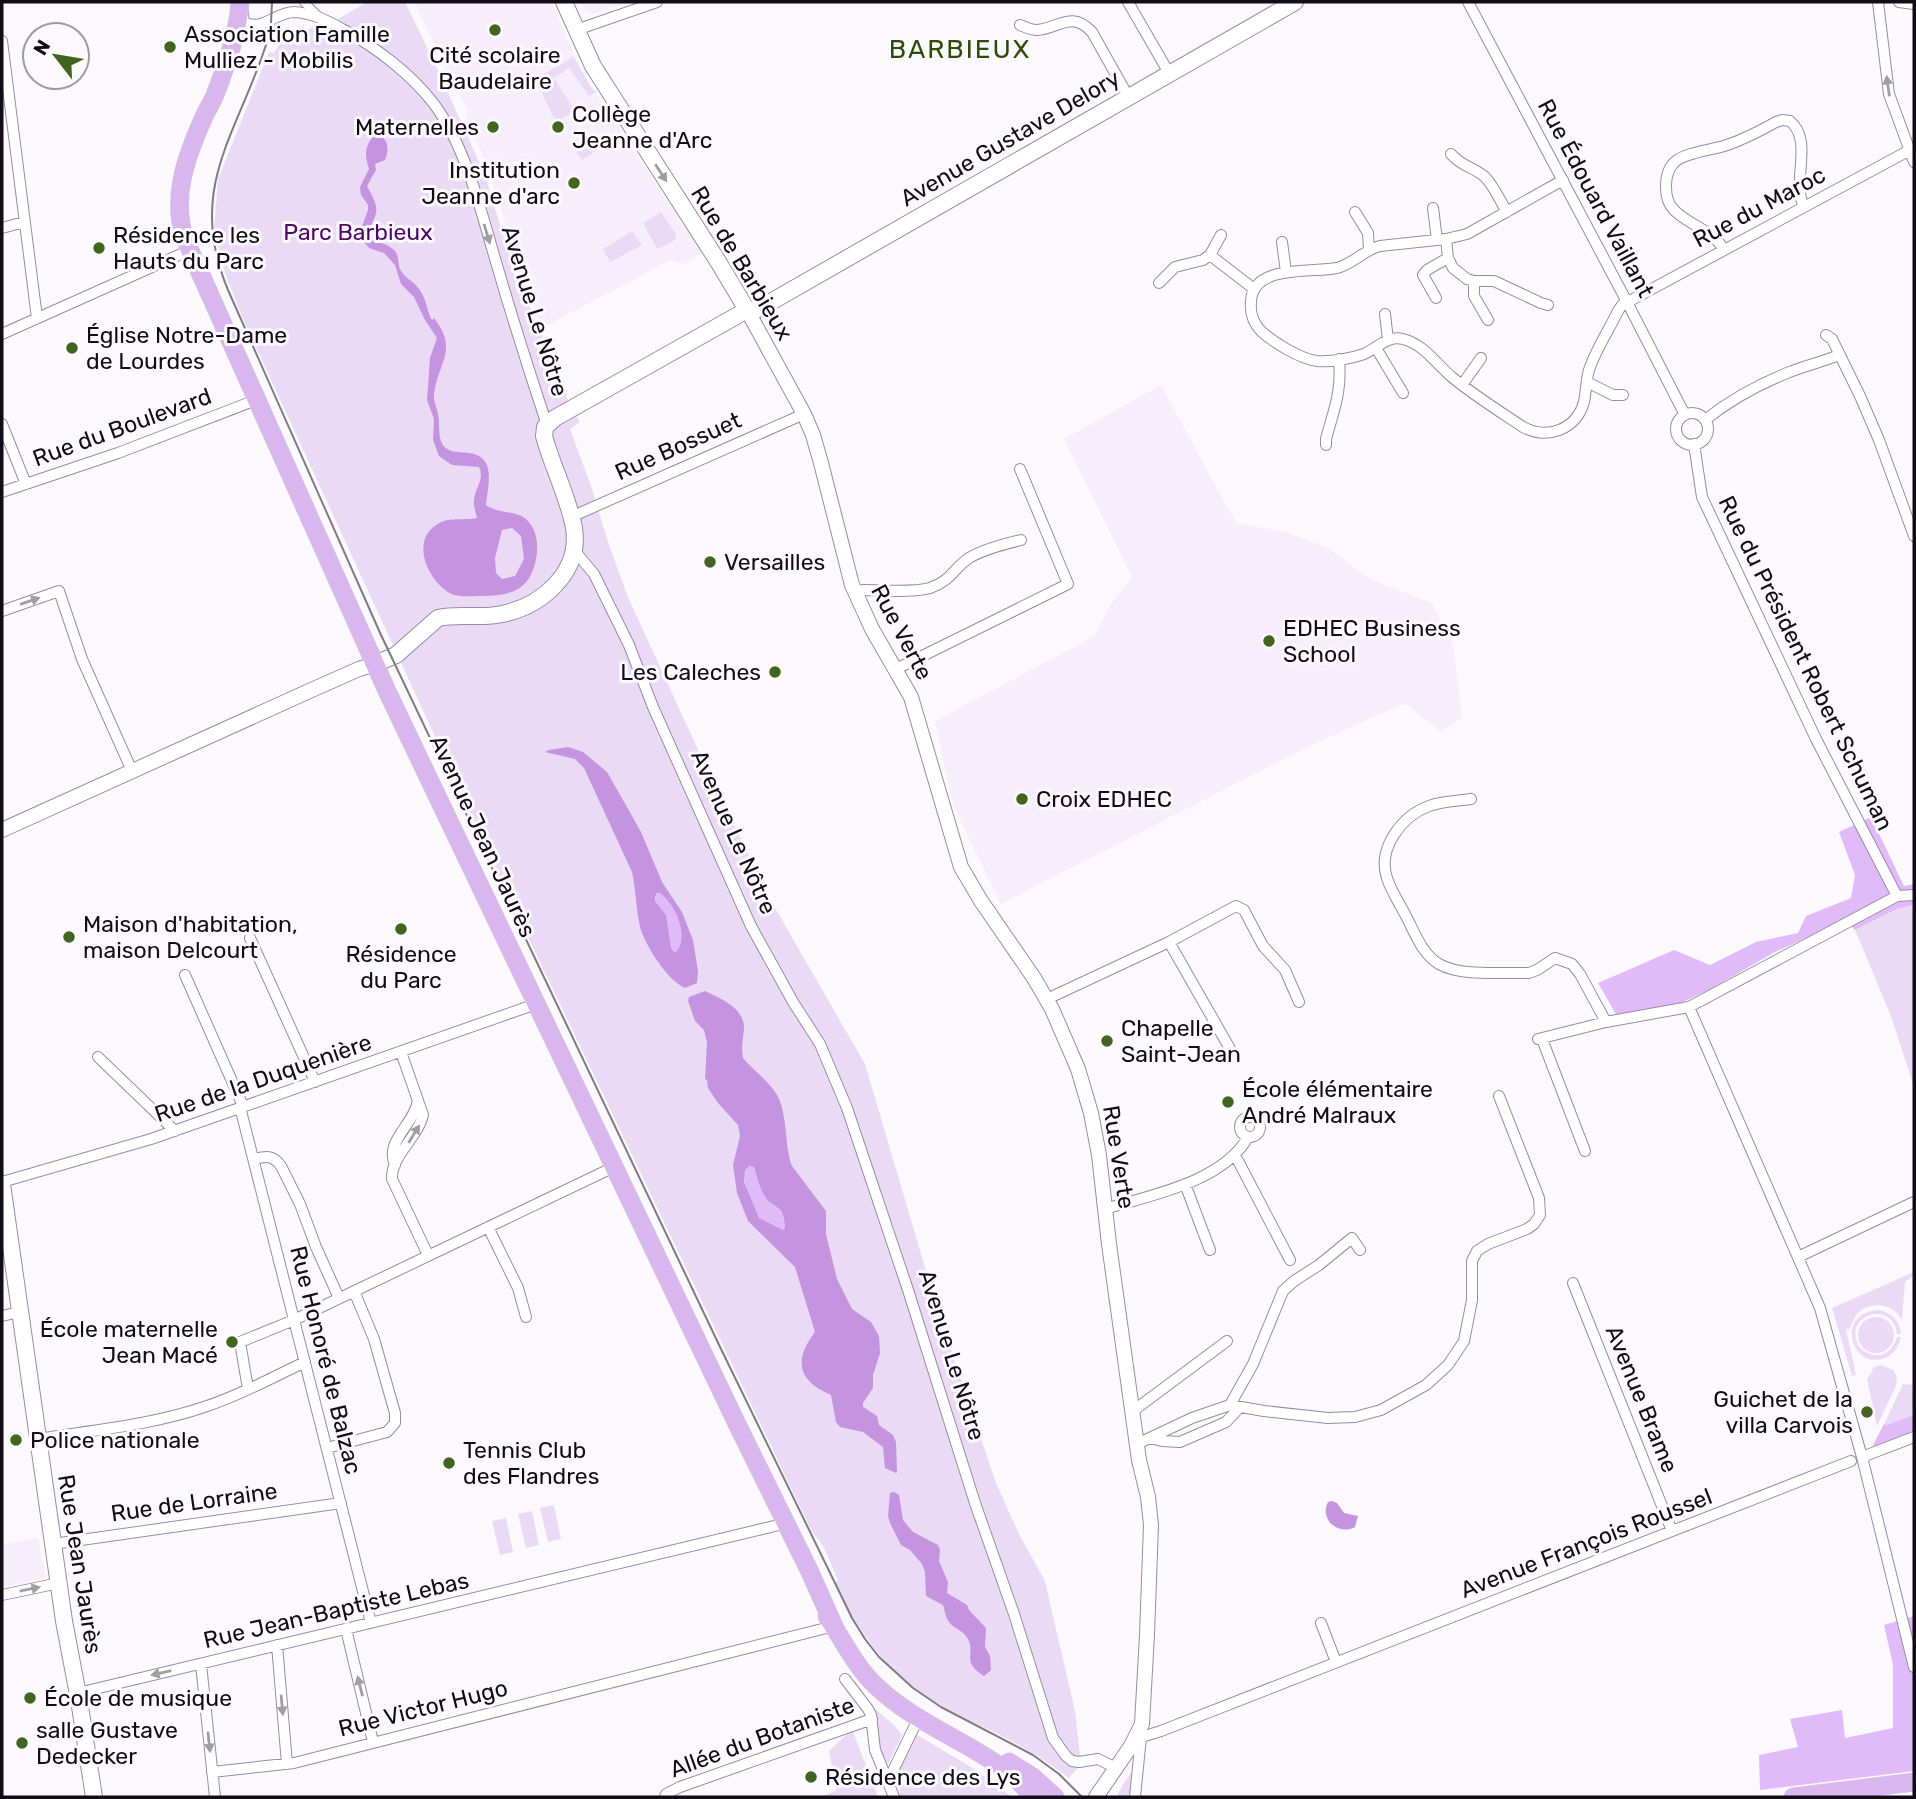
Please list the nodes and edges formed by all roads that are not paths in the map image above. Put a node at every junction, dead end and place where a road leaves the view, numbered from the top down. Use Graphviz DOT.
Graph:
graph roads {
  1 [pos="253,2"];
  2 [pos="304,2"];
  3 [pos="564,2"];
  4 [pos="657,2"];
  5 [pos="1128,2"];
  6 [pos="1277,2"];
  7 [pos="1295,2"];
  8 [pos="1468,2"];
  9 [pos="1878,2"];
  10 [pos="1900,2"];
  11 [pos="1914,4"];
  12 [pos="242,12"];
  13 [pos="319,17"];
  14 [pos="1020,25"];
  15 [pos="576,30"];
  16 [pos="2,41"];
  17 [pos="1167,69"];
  18 [pos="1124,89"];
  19 [pos="1910,150"];
  20 [pos="1451,154"];
  21 [pos="1914,162"];
  22 [pos="1563,180"];
  23 [pos="1804,207"];
  24 [pos="1433,208"];
  25 [pos="1355,212"];
  26 [pos="1507,212"];
  27 [pos="24,222"];
  28 [pos="2,228"];
  29 [pos="1221,235"];
  30 [pos="1441,239"];
  31 [pos="1282,242"];
  32 [pos="190,250"];
  33 [pos="1369,250"];
  34 [pos="1724,250"];
  35 [pos="1210,255"];
  36 [pos="1448,258"];
  37 [pos="1286,272"];
  38 [pos="1474,281"];
  39 [pos="1159,283"];
  40 [pos="1254,289"];
  41 [pos="1436,299"];
  42 [pos="1628,302"];
  43 [pos="1548,304"];
  44 [pos="747,310"];
  45 [pos="1385,314"];
  46 [pos="37,318"];
  47 [pos="1488,320"];
  48 [pos="2,334"];
  49 [pos="1826,335"];
  50 [pos="1388,340"];
  51 [pos="1376,348"];
  52 [pos="1839,355"];
  53 [pos="1481,358"];
  54 [pos="1339,359"];
  55 [pos="1587,382"];
  56 [pos="1462,385"];
  57 [pos="1403,393"];
  58 [pos="1623,396"];
  59 [pos="256,400"];
  60 [pos="804,414"];
  61 [pos="1685,415"];
  62 [pos="1704,420"];
  63 [pos="2,424"];
  64 [pos="547,425"];
  65 [pos="1693,444"];
  66 [pos="1326,445"];
  67 [pos="1020,469"];
  68 [pos="26,484"];
  69 [pos="2,492"];
  70 [pos="571,517"];
  71 [pos="1914,535"];
  72 [pos="1021,540"];
  73 [pos="574,550"];
  74 [pos="845,563"];
  75 [pos="854,592"];
  76 [pos="2,611"];
  77 [pos="375,664"];
  78 [pos="896,669"];
  79 [pos="132,771"];
  80 [pos="1471,799"];
  81 [pos="2,831"];
  82 [pos="1914,895"];
  83 [pos="1898,896"];
  84 [pos="250,938"];
  85 [pos="1169,942"];
  86 [pos="185,975"];
  87 [pos="1047,999"];
  88 [pos="1298,1002"];
  89 [pos="536,1004"];
  90 [pos="1689,1007"];
  91 [pos="1606,1022"];
  92 [pos="401,1052"];
  93 [pos="1233,1054"];
  94 [pos="98,1057"];
  95 [pos="315,1082"];
  96 [pos="1499,1096"];
  97 [pos="241,1106"];
  98 [pos="175,1131"];
  99 [pos="1248,1137"];
  100 [pos="1585,1151"];
  101 [pos="1235,1155"];
  102 [pos="254,1159"];
  103 [pos="614,1167"];
  104 [pos="2,1183"];
  105 [pos="1185,1184"];
  106 [pos="1914,1202"];
  107 [pos="1105,1209"];
  108 [pos="2,1212"];
  109 [pos="488,1227"];
  110 [pos="1210,1250"];
  111 [pos="1360,1250"];
  112 [pos="11,1253"];
  113 [pos="428,1255"];
  114 [pos="1798,1257"];
  115 [pos="1290,1259"];
  116 [pos="1573,1283"];
  117 [pos="354,1291"];
  118 [pos="339,1298"];
  119 [pos="19,1312"];
  120 [pos="2,1316"];
  121 [pos="526,1317"];
  122 [pos="294,1320"];
  123 [pos="1227,1341"];
  124 [pos="305,1362"];
  125 [pos="248,1390"];
  126 [pos="1235,1406"];
  127 [pos="1133,1412"];
  128 [pos="1914,1437"];
  129 [pos="38,1439"];
  130 [pos="1144,1441"];
  131 [pos="327,1448"];
  132 [pos="1856,1459"];
  133 [pos="341,1503"];
  134 [pos="783,1524"];
  135 [pos="1672,1531"];
  136 [pos="53,1544"];
  137 [pos="59,1583"];
  138 [pos="2,1595"];
  139 [pos="1907,1614"];
  140 [pos="371,1623"];
  141 [pos="1321,1623"];
  142 [pos="834,1626"];
  143 [pos="346,1629"];
  144 [pos="277,1646"];
  145 [pos="1336,1662"];
  146 [pos="201,1664"];
  147 [pos="1914,1667"];
  148 [pos="845,1679"];
  149 [pos="78,1693"];
  150 [pos="872,1719"];
  151 [pos="918,1719"];
  152 [pos="1138,1738"];
  153 [pos="373,1742"];
  154 [pos="961,1742"];
  155 [pos="287,1764"];
  156 [pos="1116,1768"];
  157 [pos="212,1772"];
  158 [pos="888,1781"];
  159 [pos="1914,1782"];
  160 [pos="666,1795"];
  161 [pos="94,1797"];
  162 [pos="215,1797"];
  163 [pos="894,1797"];
  164 [pos="1034,1797"];
  165 [pos="1055,1797"];
  166 [pos="1096,1797"];
  167 [pos="1135,1797"];
  168 [pos="1793,1797"];
  1 -- 12 [label="main road, Avenue Jean Jaurès"];
  2 -- 13 [label="street"];
  3 -- 15 [label="main road, Rue de Barbieux"];
  4 -- 15 [label="street"];
  5 -- 17 [label="street"];
  6 -- 17 [label="main road, Avenue Gustave Delory"];
  7 -- 17 [label="main road, Avenue Gustave Delory"];
  8 -- 22 [label="street, Rue Édouard Vaillant"];
  19 -- 9 [label="street, one-way"];
  10 -- 11 [label="street"];
  12 -- 13 [label="street, Avenue Le Nôtre"];
  12 -- 32 [label="main road, Avenue Jean Jaurès"];
  13 -- 64 [label="street, Avenue Le Nôtre, one-way"];
  14 -- 18 [label="street"];
  15 -- 44 [label="main road, Rue de Barbieux, one-way"];
  16 -- 27 [label="street"];
  17 -- 18 [label="main road, Avenue Gustave Delory"];
  17 -- 44 [label="main road, Avenue Gustave Delory"];
  18 -- 44 [label="main road, Avenue Gustave Delory"];
  19 -- 21 [label="street"];
  19 -- 23 [label="street, Rue du Maroc"];
  20 -- 26 [label="street"];
  22 -- 26 [label="street"];
  22 -- 42 [label="street, Rue Édouard Vaillant"];
  23 -- 34 [label="street, Rue du Maroc"];
  23 -- 34 [label="street"];
  24 -- 30 [label="street"];
  25 -- 33 [label="street"];
  26 -- 30 [label="street"];
  27 -- 28 [label="street"];
  27 -- 46 [label="street"];
  29 -- 35 [label="street"];
  30 -- 33 [label="street"];
  30 -- 36 [label="street"];
  31 -- 37 [label="street"];
  32 -- 46 [label="street"];
  32 -- 59 [label="main road, Avenue Jean Jaurès"];
  33 -- 37 [label="street"];
  34 -- 42 [label="street, Rue du Maroc"];
  35 -- 39 [label="street"];
  35 -- 40 [label="street"];
  36 -- 38 [label="street"];
  36 -- 41 [label="street"];
  37 -- 40 [label="street"];
  38 -- 43 [label="street"];
  38 -- 47 [label="street"];
  40 -- 54 [label="street"];
  42 -- 55 [label="street"];
  42 -- 61 [label="street, Rue Édouard Vaillant"];
  44 -- 60 [label="street, Rue de Barbieux"];
  44 -- 64 [label="main road, Avenue Gustave Delory"];
  45 -- 50 [label="street"];
  46 -- 48 [label="street"];
  49 -- 52 [label="street"];
  50 -- 51 [label="street"];
  50 -- 56 [label="street"];
  51 -- 54 [label="street"];
  51 -- 57 [label="street"];
  52 -- 62 [label="street"];
  52 -- 71 [label="street"];
  53 -- 56 [label="street"];
  54 -- 66 [label="street"];
  55 -- 56 [label="street"];
  55 -- 58 [label="street"];
  59 -- 68 [label="street, Rue du Boulevard"];
  59 -- 77 [label="main road, Avenue Jean Jaurès"];
  60 -- 70 [label="street, Rue Bossuet"];
  60 -- 74 [label="street, Rue de Barbieux"];
  61 -- 62 [label="street"];
  61 -- 65 [label="street"];
  62 -- 65 [label="street"];
  63 -- 68 [label="street"];
  64 -- 70 [label="main road, Avenue Le Nôtre"];
  65 -- 83 [label="street, Rue du Président Robert Schuman"];
  67 -- 78 [label="street"];
  68 -- 69 [label="street, Rue du Boulevard"];
  70 -- 73 [label="main road, Avenue Le Nôtre"];
  72 -- 75 [label="street"];
  73 -- 77 [label="main road"];
  73 -- 156 [label="street, Avenue Le Nôtre"];
  74 -- 75 [label="street, Rue Verte"];
  75 -- 78 [label="street, Rue Verte"];
  76 -- 79 [label="street, one-way"];
  77 -- 79 [label="street"];
  77 -- 89 [label="main road, Avenue Jean Jaurès"];
  78 -- 87 [label="street, Rue Verte"];
  79 -- 81 [label="street"];
  80 -- 91 [label="street"];
  82 -- 83 [label="street"];
  83 -- 90 [label="street"];
  84 -- 95 [label="street"];
  85 -- 87 [label="street"];
  85 -- 88 [label="street"];
  85 -- 93 [label="street"];
  86 -- 97 [label="street, Rue Honoré de Balzac"];
  87 -- 107 [label="street, Rue Verte"];
  89 -- 92 [label="street, Rue de la Duquenière"];
  89 -- 103 [label="main road, Avenue Jean Jaurès"];
  90 -- 91 [label="street"];
  90 -- 114 [label="street"];
  91 -- 100 [label="street"];
  92 -- 95 [label="street, Rue de la Duquenière"];
  92 -- 113 [label="street"];
  94 -- 98 [label="street"];
  95 -- 97 [label="street, Rue de la Duquenière"];
  96 -- 126 [label="street"];
  97 -- 98 [label="street, Rue de la Duquenière"];
  97 -- 102 [label="street, Rue Honoré de Balzac"];
  98 -- 104 [label="street, Rue de la Duquenière"];
  99 -- 101 [label="street"];
  101 -- 105 [label="street"];
  101 -- 115 [label="street"];
  102 -- 118 [label="street"];
  102 -- 122 [label="street, Rue Honoré de Balzac"];
  103 -- 109 [label="street"];
  103 -- 134 [label="main road, Avenue Jean Jaurès"];
  104 -- 112 [label="main road, Rue Jean Jaurès"];
  105 -- 107 [label="street"];
  105 -- 110 [label="street"];
  106 -- 114 [label="street"];
  107 -- 127 [label="street, Rue Verte"];
  108 -- 112 [label="main road, Rue Jean Jaurès"];
  109 -- 113 [label="street"];
  109 -- 121 [label="street"];
  111 -- 126 [label="street"];
  112 -- 119 [label="main road, Rue Jean Jaurès"];
  113 -- 117 [label="street"];
  114 -- 132 [label="street"];
  116 -- 135 [label="street, Avenue Brame"];
  117 -- 118 [label="street"];
  117 -- 131 [label="street"];
  118 -- 122 [label="street"];
  119 -- 120 [label="street"];
  119 -- 129 [label="main road, Rue Jean Jaurès"];
  122 -- 124 [label="street, Rue Honoré de Balzac"];
  122 -- 125 [label="street"];
  123 -- 127 [label="street"];
  124 -- 125 [label="street"];
  124 -- 131 [label="street, Rue Honoré de Balzac"];
  125 -- 129 [label="street"];
  126 -- 130 [label="street"];
  126 -- 130 [label="street"];
  127 -- 130 [label="street, Rue Verte"];
  128 -- 132 [label="street, Avenue François Roussel"];
  129 -- 136 [label="main road, Rue Jean Jaurès"];
  130 -- 152 [label="street, Rue Verte"];
  131 -- 133 [label="street, Rue Honoré de Balzac"];
  132 -- 135 [label="street, Avenue François Roussel"];
  132 -- 139 [label="street"];
  133 -- 136 [label="street, Rue de Lorraine"];
  133 -- 140 [label="street, Rue Honoré de Balzac"];
  134 -- 140 [label="street, Rue Jean-Baptiste Lebas"];
  134 -- 142 [label="main road, Avenue Jean Jaurès"];
  135 -- 145 [label="street, Avenue François Roussel"];
  136 -- 137 [label="main road, Rue Jean Jaurès"];
  138 -- 137 [label="street, one-way"];
  137 -- 149 [label="main road, Rue Jean Jaurès"];
  139 -- 147 [label="street"];
  140 -- 143 [label="street, Rue Jean-Baptiste Lebas"];
  141 -- 145 [label="street"];
  142 -- 151 [label="main road, Avenue Jean Jaurès"];
  142 -- 153 [label="street, Rue Victor Hugo"];
  143 -- 144 [label="street, Rue Jean-Baptiste Lebas"];
  153 -- 143 [label="street, one-way"];
  144 -- 146 [label="street, Rue Jean-Baptiste Lebas"];
  144 -- 155 [label="street, one-way"];
  145 -- 152 [label="street, Avenue François Roussel"];
  146 -- 149 [label="street, Rue Jean-Baptiste Lebas, one-way"];
  146 -- 157 [label="street, one-way"];
  148 -- 150 [label="street"];
  149 -- 161 [label="main road, Rue Jean Jaurès"];
  150 -- 158 [label="street"];
  150 -- 160 [label="street, Allée du Botaniste"];
  151 -- 154 [label="main road, Avenue Jean Jaurès"];
  151 -- 158 [label="street"];
  152 -- 156 [label="street, Rue Verte"];
  152 -- 167 [label="street"];
  153 -- 155 [label="street, Rue Victor Hugo"];
  154 -- 164 [label="main road, Avenue Jean Jaurès"];
  154 -- 165 [label="main road, Avenue Jean Jaurès"];
  155 -- 157 [label="street, Rue Victor Hugo"];
  156 -- 166 [label="street, Rue Verte"];
  157 -- 162 [label="street"];
  158 -- 163 [label="street"];
  159 -- 168 [label="main road"];
}
